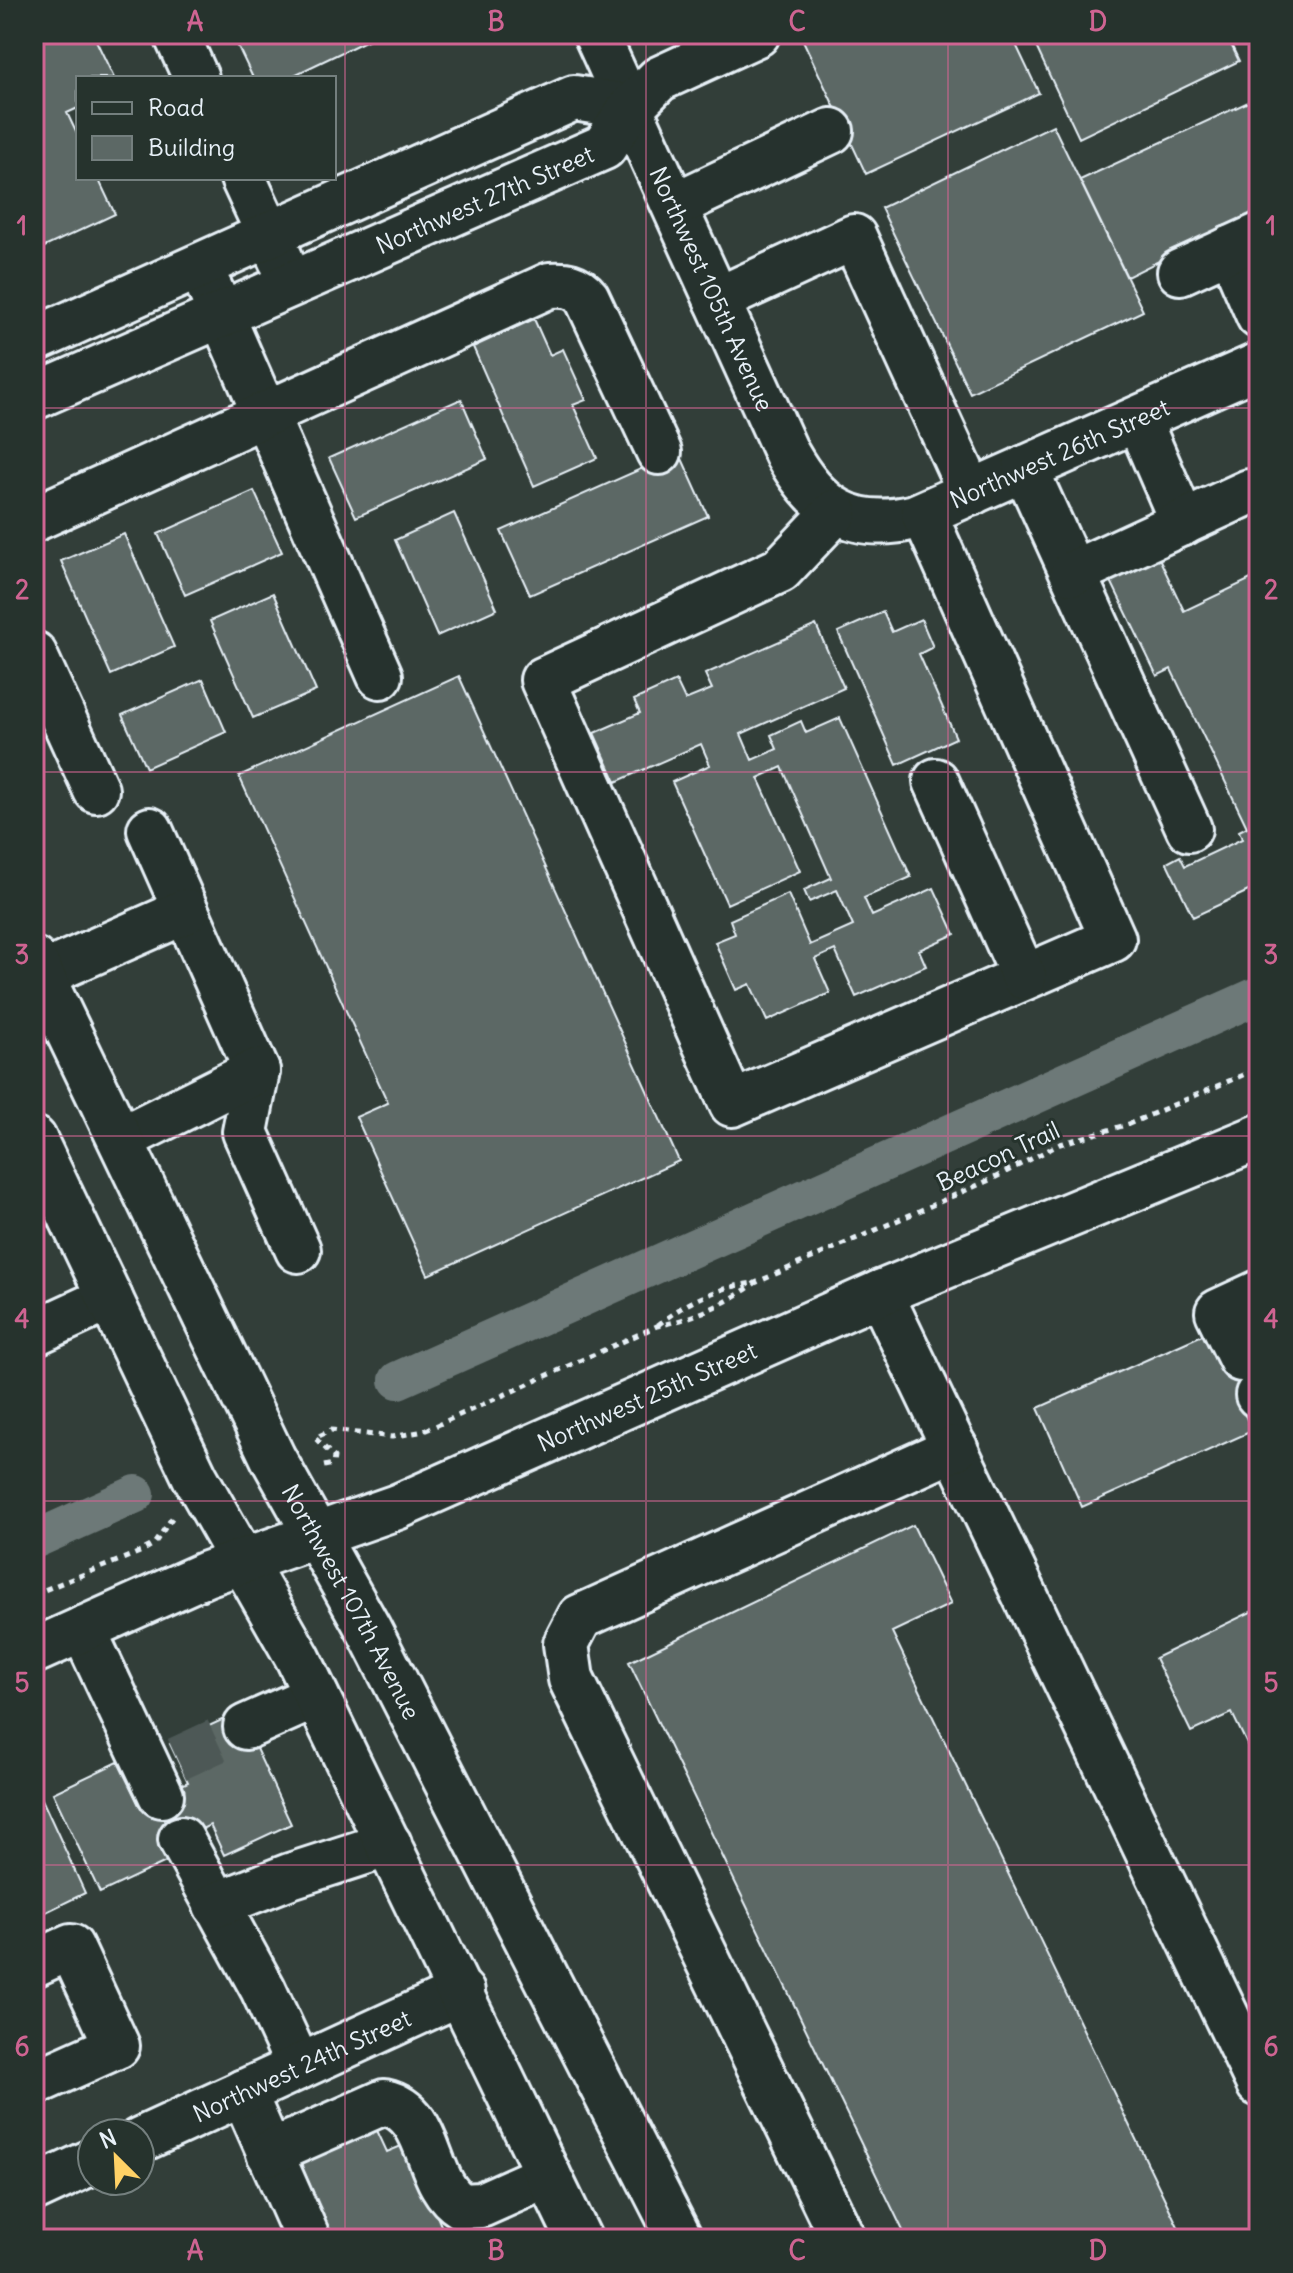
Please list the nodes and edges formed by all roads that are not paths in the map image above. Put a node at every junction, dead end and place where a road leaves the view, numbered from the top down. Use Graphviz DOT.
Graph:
graph roads {
  1 [pos="176,34"];
  2 [pos="596,34"];
  3 [pos="757,34"];
  4 [pos="195,76"];
  5 [pos="631,107"];
  6 [pos="831,131"];
  7 [pos="244,180"];
  8 [pos="675,205"];
  9 [pos="268,234"];
  10 [pos="1245,243"];
  11 [pos="199,265"];
  12 [pos="1180,272"];
  13 [pos="292,284"];
  14 [pos="717,300"];
  15 [pos="222,315"];
  16 [pos="1259,316"];
  17 [pos="34,340"];
  18 [pos="1259,365"];
  19 [pos="34,397"];
  20 [pos="266,417"];
  21 [pos="1138,419"];
  22 [pos="659,452"];
  23 [pos="1025,468"];
  24 [pos="1249,492"];
  25 [pos="971,493"];
  26 [pos="924,514"];
  27 [pos="845,515"];
  28 [pos="34,519"];
  29 [pos="1183,523"];
  30 [pos="1073,573"];
  31 [pos="34,654"];
  32 [pos="380,676"];
  33 [pos="936,781"];
  34 [pos="96,790"];
  35 [pos="1189,829"];
  36 [pos="150,830"];
  37 [pos="186,911"];
  38 [pos="36,971"];
  39 [pos="1024,977"];
  40 [pos="257,1071"];
  41 [pos="1259,1137"];
  42 [pos="34,1139"];
  43 [pos="121,1139"];
  44 [pos="298,1250"];
  45 [pos="880,1293"];
  46 [pos="1259,1293"];
  47 [pos="110,1298"];
  48 [pos="34,1333"];
  49 [pos="1253,1383"];
  50 [pos="955,1448"];
  51 [pos="317,1537"];
  52 [pos="246,1561"];
  53 [pos="83,1629"];
  54 [pos="34,1651"];
  55 [pos="316,1696"];
  56 [pos="246,1727"];
  57 [pos="163,1775"];
  58 [pos="181,1839"];
  59 [pos="389,1844"];
  60 [pos="216,1905"];
  61 [pos="34,1964"];
  62 [pos="462,1992"];
  63 [pos="299,2067"];
  64 [pos="34,2083"];
  65 [pos="1259,2084"];
  66 [pos="243,2092"];
  67 [pos="156,2133"];
  68 [pos="269,2153"];
  69 [pos="76,2169"];
  70 [pos="548,2175"];
  71 [pos="34,2189"];
  72 [pos="308,2239"];
  73 [pos="579,2239"];
  74 [pos="680,2239"];
  75 [pos="843,2239"];
  1 -- 4 [label="main road"];
  2 -- 5 [label="main road, Northwest 105th Avenue"];
  3 -- 5 [label="main road, Northwest 27th Street"];
  5 -- 8 [label="main road, Northwest 105th Avenue"];
  5 -- 9 [label="main road"];
  5 -- 13 [label="main road, Northwest 27th Street"];
  6 -- 8 [label="main road"];
  7 -- 9 [label="main road"];
  8 -- 14 [label="main road, Northwest 105th Avenue"];
  9 -- 11 [label="main road"];
  9 -- 13 [label="main road"];
  10 -- 12 [label="main road"];
  10 -- 16 [label="main road"];
  11 -- 15 [label="main road"];
  11 -- 17 [label="main road"];
  13 -- 15 [label="main road, Northwest 27th Street"];
  14 -- 25 [label="main road"];
  14 -- 27 [label="main road, Northwest 105th Avenue"];
  15 -- 19 [label="main road, Northwest 27th Street"];
  15 -- 20 [label="main road"];
  18 -- 21 [label="main road, Northwest 26th Street"];
  20 -- 22 [label="main road"];
  20 -- 28 [label="main road"];
  20 -- 32 [label="main road"];
  21 -- 23 [label="main road, Northwest 26th Street"];
  21 -- 29 [label="main road"];
  23 -- 25 [label="main road, Northwest 26th Street"];
  23 -- 30 [label="main road"];
  24 -- 29 [label="main road"];
  25 -- 26 [label="main road, Northwest 26th Street"];
  26 -- 27 [label="main road, Northwest 26th Street"];
  26 -- 39 [label="main road"];
  27 -- 39 [label="main road"];
  29 -- 30 [label="main road"];
  30 -- 35 [label="main road"];
  31 -- 34 [label="main road"];
  33 -- 39 [label="main road"];
  36 -- 37 [label="main road"];
  37 -- 38 [label="main road"];
  37 -- 40 [label="main road"];
  38 -- 43 [label="main road, Northwest 107th Avenue"];
  40 -- 43 [label="main road"];
  40 -- 44 [label="main road"];
  41 -- 45 [label="main road, Northwest 25th Street"];
  42 -- 47 [label="main road"];
  43 -- 51 [label="main road, Northwest 107th Avenue"];
  45 -- 50 [label="main road"];
  45 -- 51 [label="main road, Northwest 25th Street"];
  46 -- 49 [label="main road"];
  47 -- 48 [label="main road"];
  47 -- 52 [label="main road"];
  50 -- 65 [label="main road"];
  50 -- 75 [label="main road"];
  51 -- 52 [label="main road, Northwest 25th Street"];
  51 -- 74 [label="main road, Northwest 107th Avenue"];
  52 -- 53 [label="main road, Northwest 25th Street"];
  52 -- 55 [label="main road"];
  53 -- 54 [label="main road, Northwest 25th Street"];
  53 -- 57 [label="main road"];
  55 -- 56 [label="main road"];
  55 -- 59 [label="main road"];
  58 -- 60 [label="main road"];
  59 -- 60 [label="main road"];
  59 -- 62 [label="main road"];
  60 -- 63 [label="main road"];
  61 -- 64 [label="main road"];
  62 -- 63 [label="main road, Northwest 24th Street"];
  62 -- 70 [label="main road"];
  63 -- 66 [label="main road, Northwest 24th Street"];
  66 -- 67 [label="main road, Northwest 24th Street"];
  66 -- 68 [label="main road"];
  68 -- 70 [label="main road"];
  68 -- 72 [label="main road"];
  69 -- 71 [label="main road"];
  70 -- 73 [label="main road"];
}
